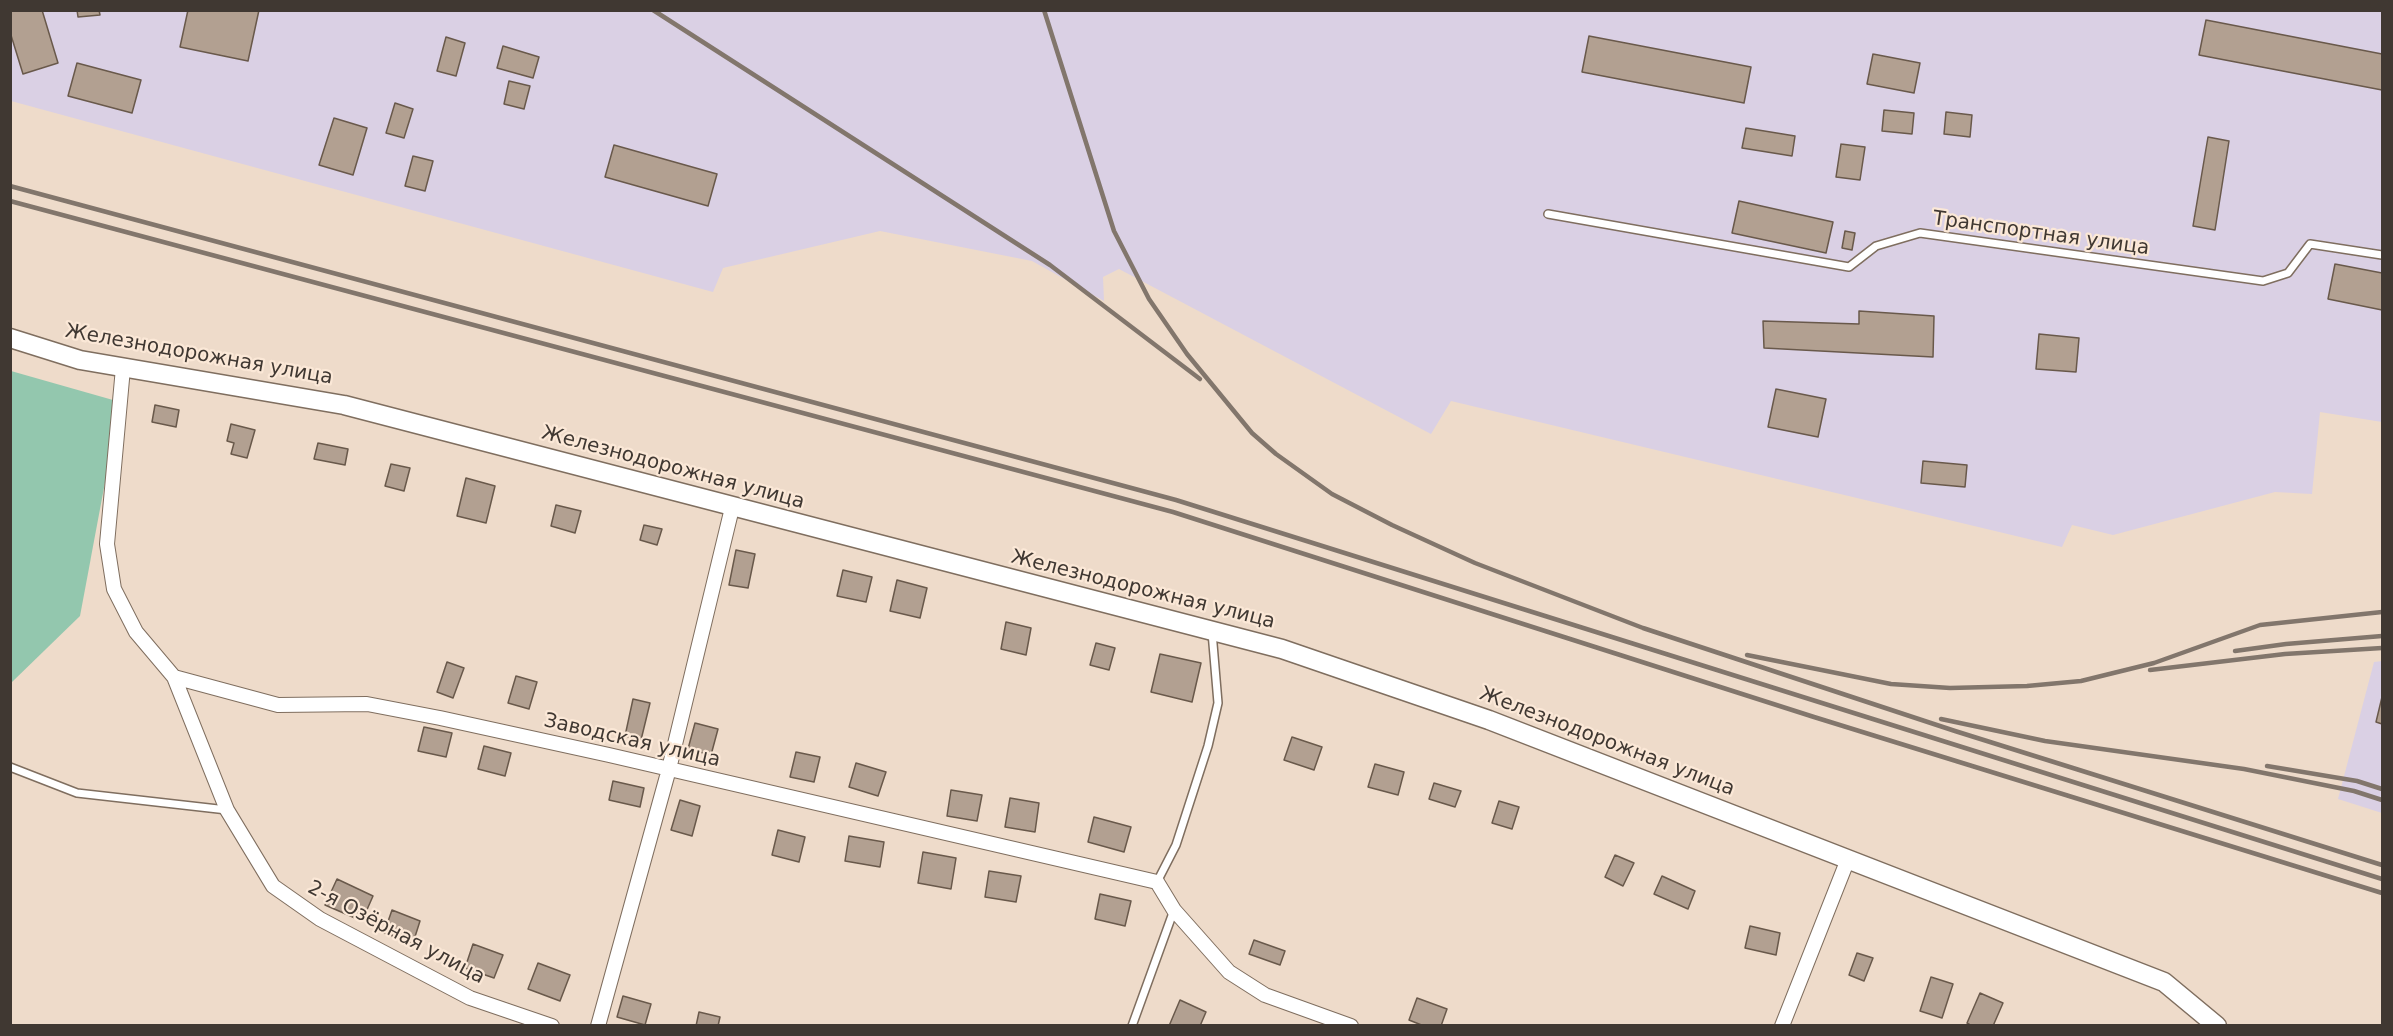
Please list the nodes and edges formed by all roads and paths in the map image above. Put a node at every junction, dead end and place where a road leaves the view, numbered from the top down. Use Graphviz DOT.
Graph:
graph roads {
  1 [pos="1548,214"];
  2 [pos="2382,255"];
  3 [pos="10,338"];
  4 [pos="123,368"];
  5 [pos="732,508"];
  6 [pos="1212,631"];
  7 [pos="174,677"];
  8 [pos="10,767"];
  9 [pos="669,770"];
  10 [pos="226,810"];
  11 [pos="1848,860"];
  12 [pos="1157,882"];
  13 [pos="1174,910"];
  14 [pos="552,1026"];
  15 [pos="598,1026"];
  16 [pos="1132,1026"];
  17 [pos="1351,1026"];
  18 [pos="1782,1026"];
  19 [pos="2217,1026"];
  1 -- 2 [label="lane, Транспортная улица"];
  3 -- 4 [label="street, Железнодорожная улица"];
  4 -- 5 [label="street, Железнодорожная улица"];
  4 -- 7 [label="street"];
  5 -- 6 [label="street, Железнодорожная улица"];
  5 -- 9 [label="street"];
  6 -- 11 [label="street, Железнодорожная улица"];
  6 -- 12 [label="lane"];
  7 -- 9 [label="street, Заводская улица"];
  7 -- 10 [label="street, 2-я Озёрная улица"];
  8 -- 10 [label="lane"];
  9 -- 12 [label="street, Заводская улица"];
  9 -- 15 [label="street"];
  10 -- 14 [label="street, 2-я Озёрная улица"];
  11 -- 18 [label="street"];
  11 -- 19 [label="street, Железнодорожная улица"];
  12 -- 13 [label="street"];
  13 -- 16 [label="lane"];
  13 -- 17 [label="street"];
}
